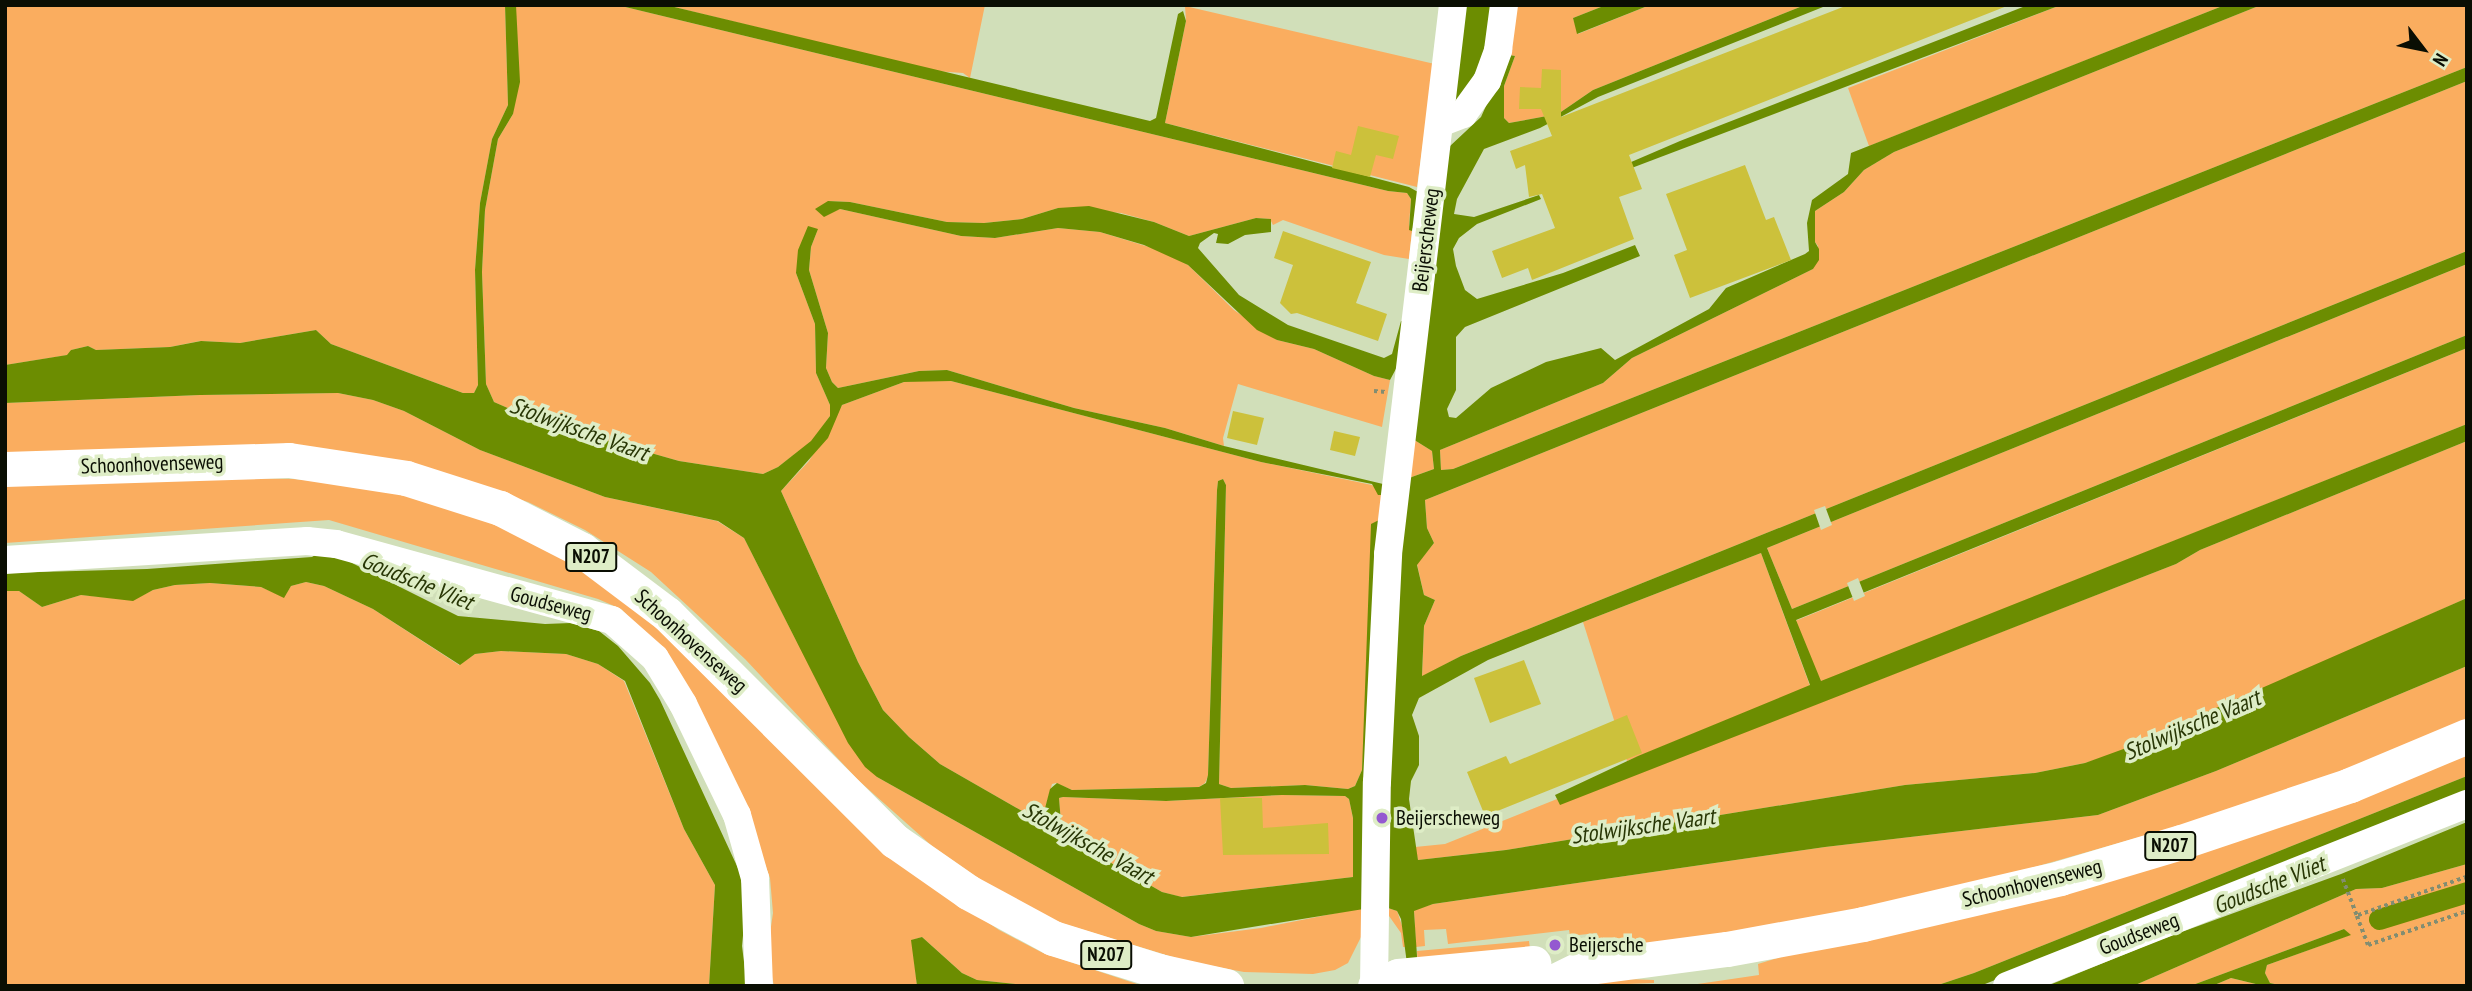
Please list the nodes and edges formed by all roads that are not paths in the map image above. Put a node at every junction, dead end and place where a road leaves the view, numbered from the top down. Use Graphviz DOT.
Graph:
graph roads {
  1 [pos="1453,5"];
  2 [pos="1504,5"];
  3 [pos="1440,123"];
  4 [pos="5,469"];
  5 [pos="5,560"];
  6 [pos="2467,736"];
  7 [pos="2467,804"];
  8 [pos="1582,968"];
  9 [pos="759,986"];
  10 [pos="1226,986"];
  11 [pos="1374,986"];
  12 [pos="1503,986"];
  13 [pos="2007,986"];
  1 -- 3 [label="street, Beijerscheweg"];
  2 -- 3 [label="street"];
  3 -- 11 [label="street, Beijerscheweg"];
  4 -- 10 [label="main road, Schoonhovenseweg / N207"];
  5 -- 9 [label="street, Goudseweg"];
  6 -- 8 [label="main road, Schoonhovenseweg / N207"];
  7 -- 13 [label="street, Goudseweg"];
  8 -- 11 [label="main road, Schoonhovenseweg / N207"];
  8 -- 12 [label="main road, Schoonhovenseweg / N207"];
}
